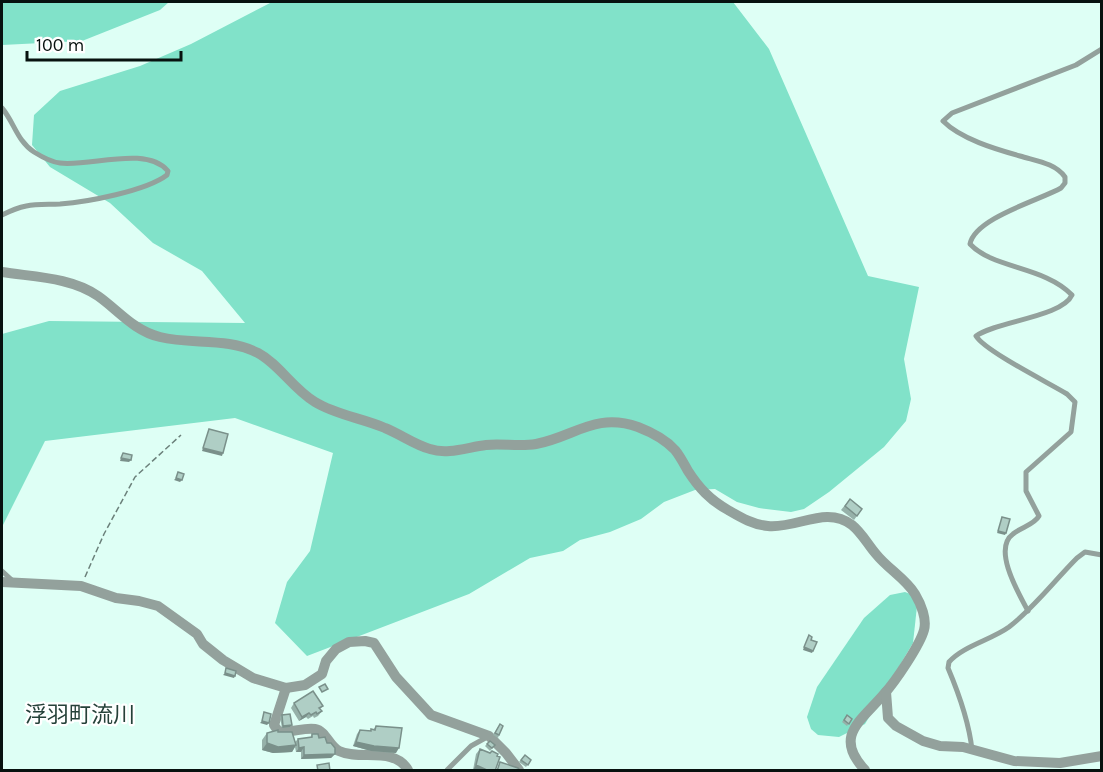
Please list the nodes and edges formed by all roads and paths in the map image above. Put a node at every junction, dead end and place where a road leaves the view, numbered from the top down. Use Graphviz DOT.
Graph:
graph roads {
  1 [pos="1101,49"];
  2 [pos="2,108"];
  3 [pos="2,215"];
  4 [pos="2,272"];
  5 [pos="181,435"];
  6 [pos="1101,555"];
  7 [pos="2,571"];
  8 [pos="2,582"];
  9 [pos="14,582"];
  10 [pos="81,586"];
  11 [pos="1028,611"];
  12 [pos="286,688"];
  13 [pos="886,692"];
  14 [pos="489,736"];
  15 [pos="972,750"];
  16 [pos="1101,756"];
  17 [pos="408,771"];
  18 [pos="447,771"];
  19 [pos="519,771"];
  20 [pos="865,771"];
  1 -- 11 [label="lane"];
  2 -- 3 [label="lane"];
  4 -- 13 [label="street"];
  5 -- 10 [label="path"];
  6 -- 11 [label="lane"];
  7 -- 9 [label="lane"];
  8 -- 9 [label="street"];
  9 -- 10 [label="street"];
  10 -- 12 [label="street"];
  11 -- 15 [label="lane"];
  12 -- 14 [label="street"];
  12 -- 17 [label="street"];
  13 -- 15 [label="street"];
  13 -- 20 [label="street"];
  14 -- 18 [label="lane"];
  14 -- 19 [label="street"];
  15 -- 16 [label="street"];
}
